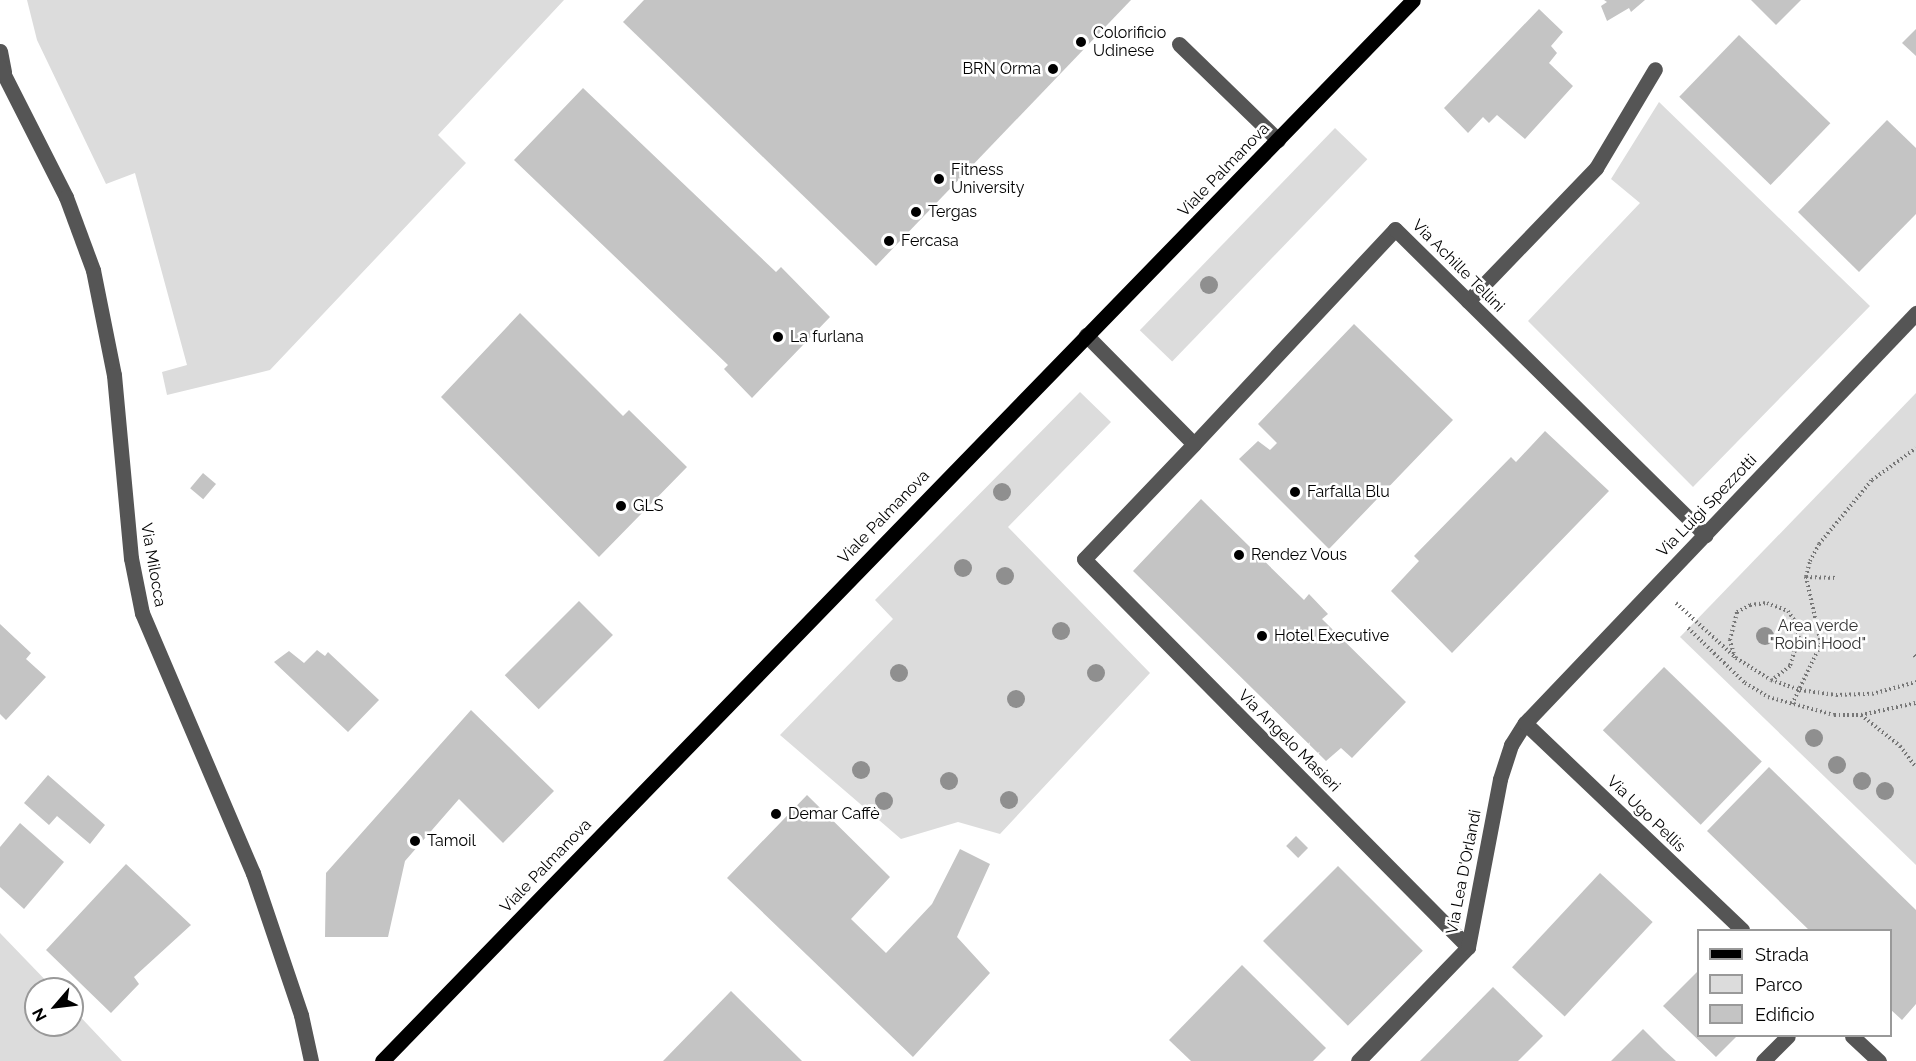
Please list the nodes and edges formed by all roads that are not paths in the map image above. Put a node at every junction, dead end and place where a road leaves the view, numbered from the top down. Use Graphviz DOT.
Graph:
graph roads {
  1 [pos="1413,0"];
  2 [pos="1179,44"];
  3 [pos="0,51"];
  4 [pos="1655,69"];
  5 [pos="2,70"];
  6 [pos="1278,140"];
  7 [pos="1468,301"];
  8 [pos="1916,313"];
  9 [pos="1086,335"];
  10 [pos="1194,444"];
  11 [pos="1705,535"];
  12 [pos="1084,559"];
  13 [pos="1525,723"];
  14 [pos="1741,929"];
  15 [pos="1468,947"];
  16 [pos="1786,1037"];
  17 [pos="1854,1037"];
  18 [pos="311,1061"];
  19 [pos="382,1061"];
  20 [pos="1358,1061"];
  21 [pos="1763,1061"];
  22 [pos="1879,1061"];
  1 -- 6 [label="main road, Viale Palmanova"];
  2 -- 6 [label="street"];
  3 -- 5 [label="street, Via Milocca"];
  4 -- 7 [label="street"];
  5 -- 18 [label="street, Via Milocca"];
  6 -- 9 [label="main road, Viale Palmanova"];
  7 -- 10 [label="street, Via Achille Tellini"];
  7 -- 11 [label="street, Via Achille Tellini"];
  8 -- 11 [label="street, Via Luigi Spezzotti"];
  9 -- 10 [label="street"];
  9 -- 19 [label="main road, Viale Palmanova"];
  10 -- 12 [label="street, Via Achille Tellini"];
  11 -- 13 [label="street, Via Luigi Spezzotti"];
  12 -- 15 [label="street, Via Angelo Masieri"];
  13 -- 14 [label="street, Via Ugo Pellis"];
  13 -- 15 [label="street, Via Lea D'Orlandi"];
  15 -- 20 [label="street, Via Lea D'Orlandi"];
  16 -- 21 [label="street"];
  17 -- 22 [label="street"];
}
